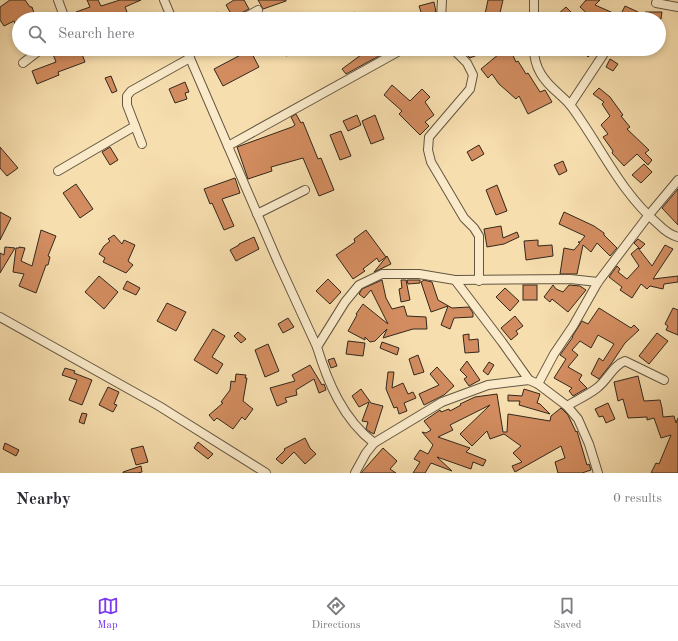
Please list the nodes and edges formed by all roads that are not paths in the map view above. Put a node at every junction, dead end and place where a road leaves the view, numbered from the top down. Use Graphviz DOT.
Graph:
graph roads {
  1 [pos="58,0"];
  2 [pos="164,0"];
  3 [pos="442,0"];
  4 [pos="534,0"];
  5 [pos="656,3"];
  6 [pos="678,7"];
  7 [pos="258,10"];
  8 [pos="62,12"];
  9 [pos="169,12"];
  10 [pos="254,12"];
  11 [pos="441,12"];
  12 [pos="534,12"];
  13 [pos="31,56"];
  14 [pos="181,56"];
  15 [pos="189,56"];
  16 [pos="390,56"];
  17 [pos="460,56"];
  18 [pos="534,56"];
  19 [pos="602,56"];
  20 [pos="23,62"];
  21 [pos="570,105"];
  22 [pos="135,126"];
  23 [pos="142,144"];
  24 [pos="228,146"];
  25 [pos="58,172"];
  26 [pos="678,180"];
  27 [pos="305,190"];
  28 [pos="257,214"];
  29 [pos="648,216"];
  30 [pos="678,238"];
  31 [pos="455,280"];
  32 [pos="479,281"];
  33 [pos="598,282"];
  34 [pos="0,317"];
  35 [pos="317,347"];
  36 [pos="529,380"];
  37 [pos="664,380"];
  38 [pos="538,384"];
  39 [pos="567,406"];
  40 [pos="374,443"];
  41 [pos="266,473"];
  42 [pos="355,473"];
  43 [pos="598,473"];
  1 -- 8 [label="street"];
  2 -- 9 [label="street"];
  3 -- 11 [label="street"];
  4 -- 12 [label="street"];
  5 -- 6 [label="street"];
  7 -- 10 [label="street"];
  13 -- 20 [label="street"];
  14 -- 22 [label="street"];
  15 -- 24 [label="street"];
  16 -- 24 [label="street"];
  17 -- 32 [label="street"];
  18 -- 21 [label="street"];
  19 -- 21 [label="street"];
  21 -- 29 [label="street"];
  22 -- 23 [label="street"];
  22 -- 25 [label="street"];
  24 -- 28 [label="street"];
  26 -- 29 [label="street"];
  27 -- 28 [label="street"];
  28 -- 35 [label="street"];
  29 -- 30 [label="street"];
  29 -- 33 [label="street"];
  31 -- 32 [label="street"];
  31 -- 35 [label="street"];
  31 -- 36 [label="street"];
  32 -- 33 [label="street"];
  33 -- 38 [label="street"];
  34 -- 41 [label="street"];
  35 -- 40 [label="street"];
  36 -- 38 [label="street"];
  36 -- 40 [label="street"];
  37 -- 39 [label="street"];
  38 -- 39 [label="street"];
  39 -- 43 [label="street"];
  40 -- 42 [label="street"];
}
